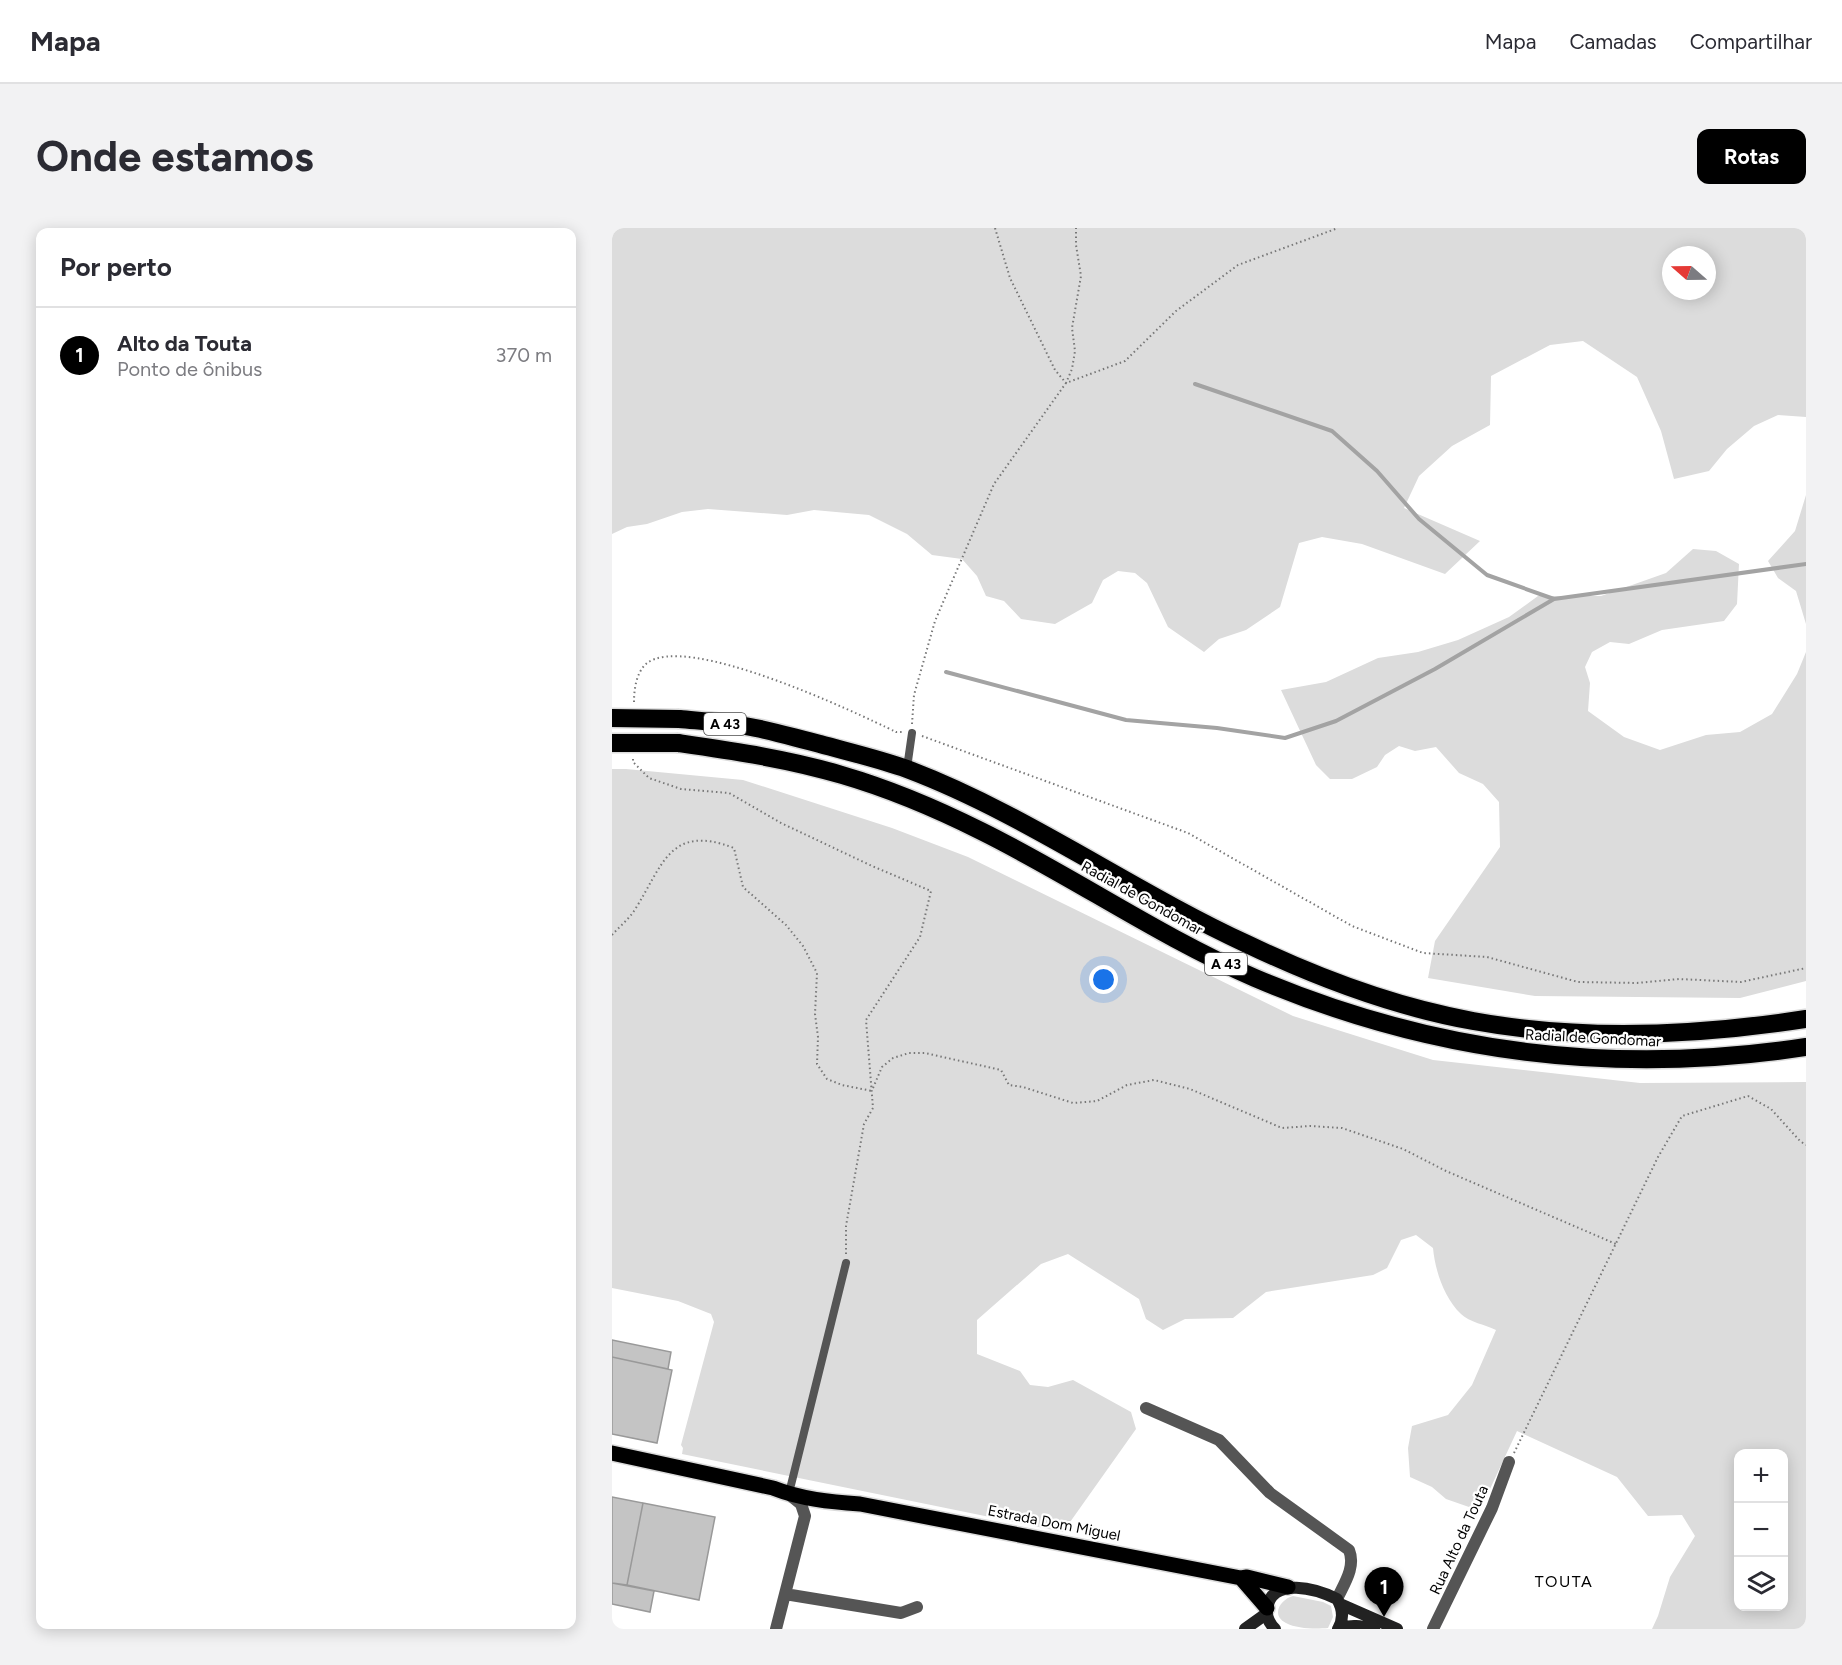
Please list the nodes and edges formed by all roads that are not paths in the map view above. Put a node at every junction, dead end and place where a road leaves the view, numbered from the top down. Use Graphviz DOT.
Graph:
graph roads {
  1 [pos="612,718"];
  2 [pos="912,733"];
  3 [pos="612,743"];
  4 [pos="907,769"];
  5 [pos="1806,1019"];
  6 [pos="1806,1047"];
  7 [pos="846,1263"];
  8 [pos="1146,1408"];
  9 [pos="612,1453"];
  10 [pos="1509,1462"];
  11 [pos="790,1490"];
  12 [pos="826,1502"];
  13 [pos="860,1504"];
  14 [pos="805,1516"];
  15 [pos="1240,1578"];
  16 [pos="1288,1587"];
  17 [pos="785,1594"];
  18 [pos="1338,1601"];
  19 [pos="917,1608"];
  20 [pos="1267,1611"];
  21 [pos="776,1629"];
  22 [pos="1245,1629"];
  23 [pos="1275,1629"];
  24 [pos="1338,1629"];
  25 [pos="1374,1629"];
  26 [pos="1397,1629"];
  27 [pos="1433,1629"];
  1 -- 4 [label="highway, Radial de Gondomar / A 43, bridge"];
  2 -- 4 [label="lane"];
  3 -- 6 [label="highway, Radial de Gondomar / A 43, bridge"];
  4 -- 5 [label="highway, Radial de Gondomar / A 43"];
  7 -- 11 [label="lane"];
  8 -- 18 [label="street"];
  9 -- 11 [label="main road, Estrada Dom Miguel"];
  10 -- 27 [label="street, Rua Alto da Touta"];
  11 -- 12 [label="main road, Estrada Dom Miguel"];
  11 -- 13 [label="main road, Estrada Dom Miguel"];
  11 -- 14 [label="street"];
  12 -- 13 [label="main road, Estrada Dom Miguel"];
  12 -- 14 [label="street"];
  13 -- 15 [label="main road, Estrada Dom Miguel"];
  14 -- 17 [label="street"];
  15 -- 16 [label="main road, Estrada Dom Miguel"];
  15 -- 20 [label="main road"];
  16 -- 18 [label="main road"];
  16 -- 20 [label="main road"];
  17 -- 19 [label="street"];
  17 -- 21 [label="street"];
  18 -- 24 [label="main road"];
  18 -- 26 [label="main road"];
  20 -- 22 [label="main road"];
  20 -- 23 [label="main road"];
  24 -- 25 [label="main road"];
}
